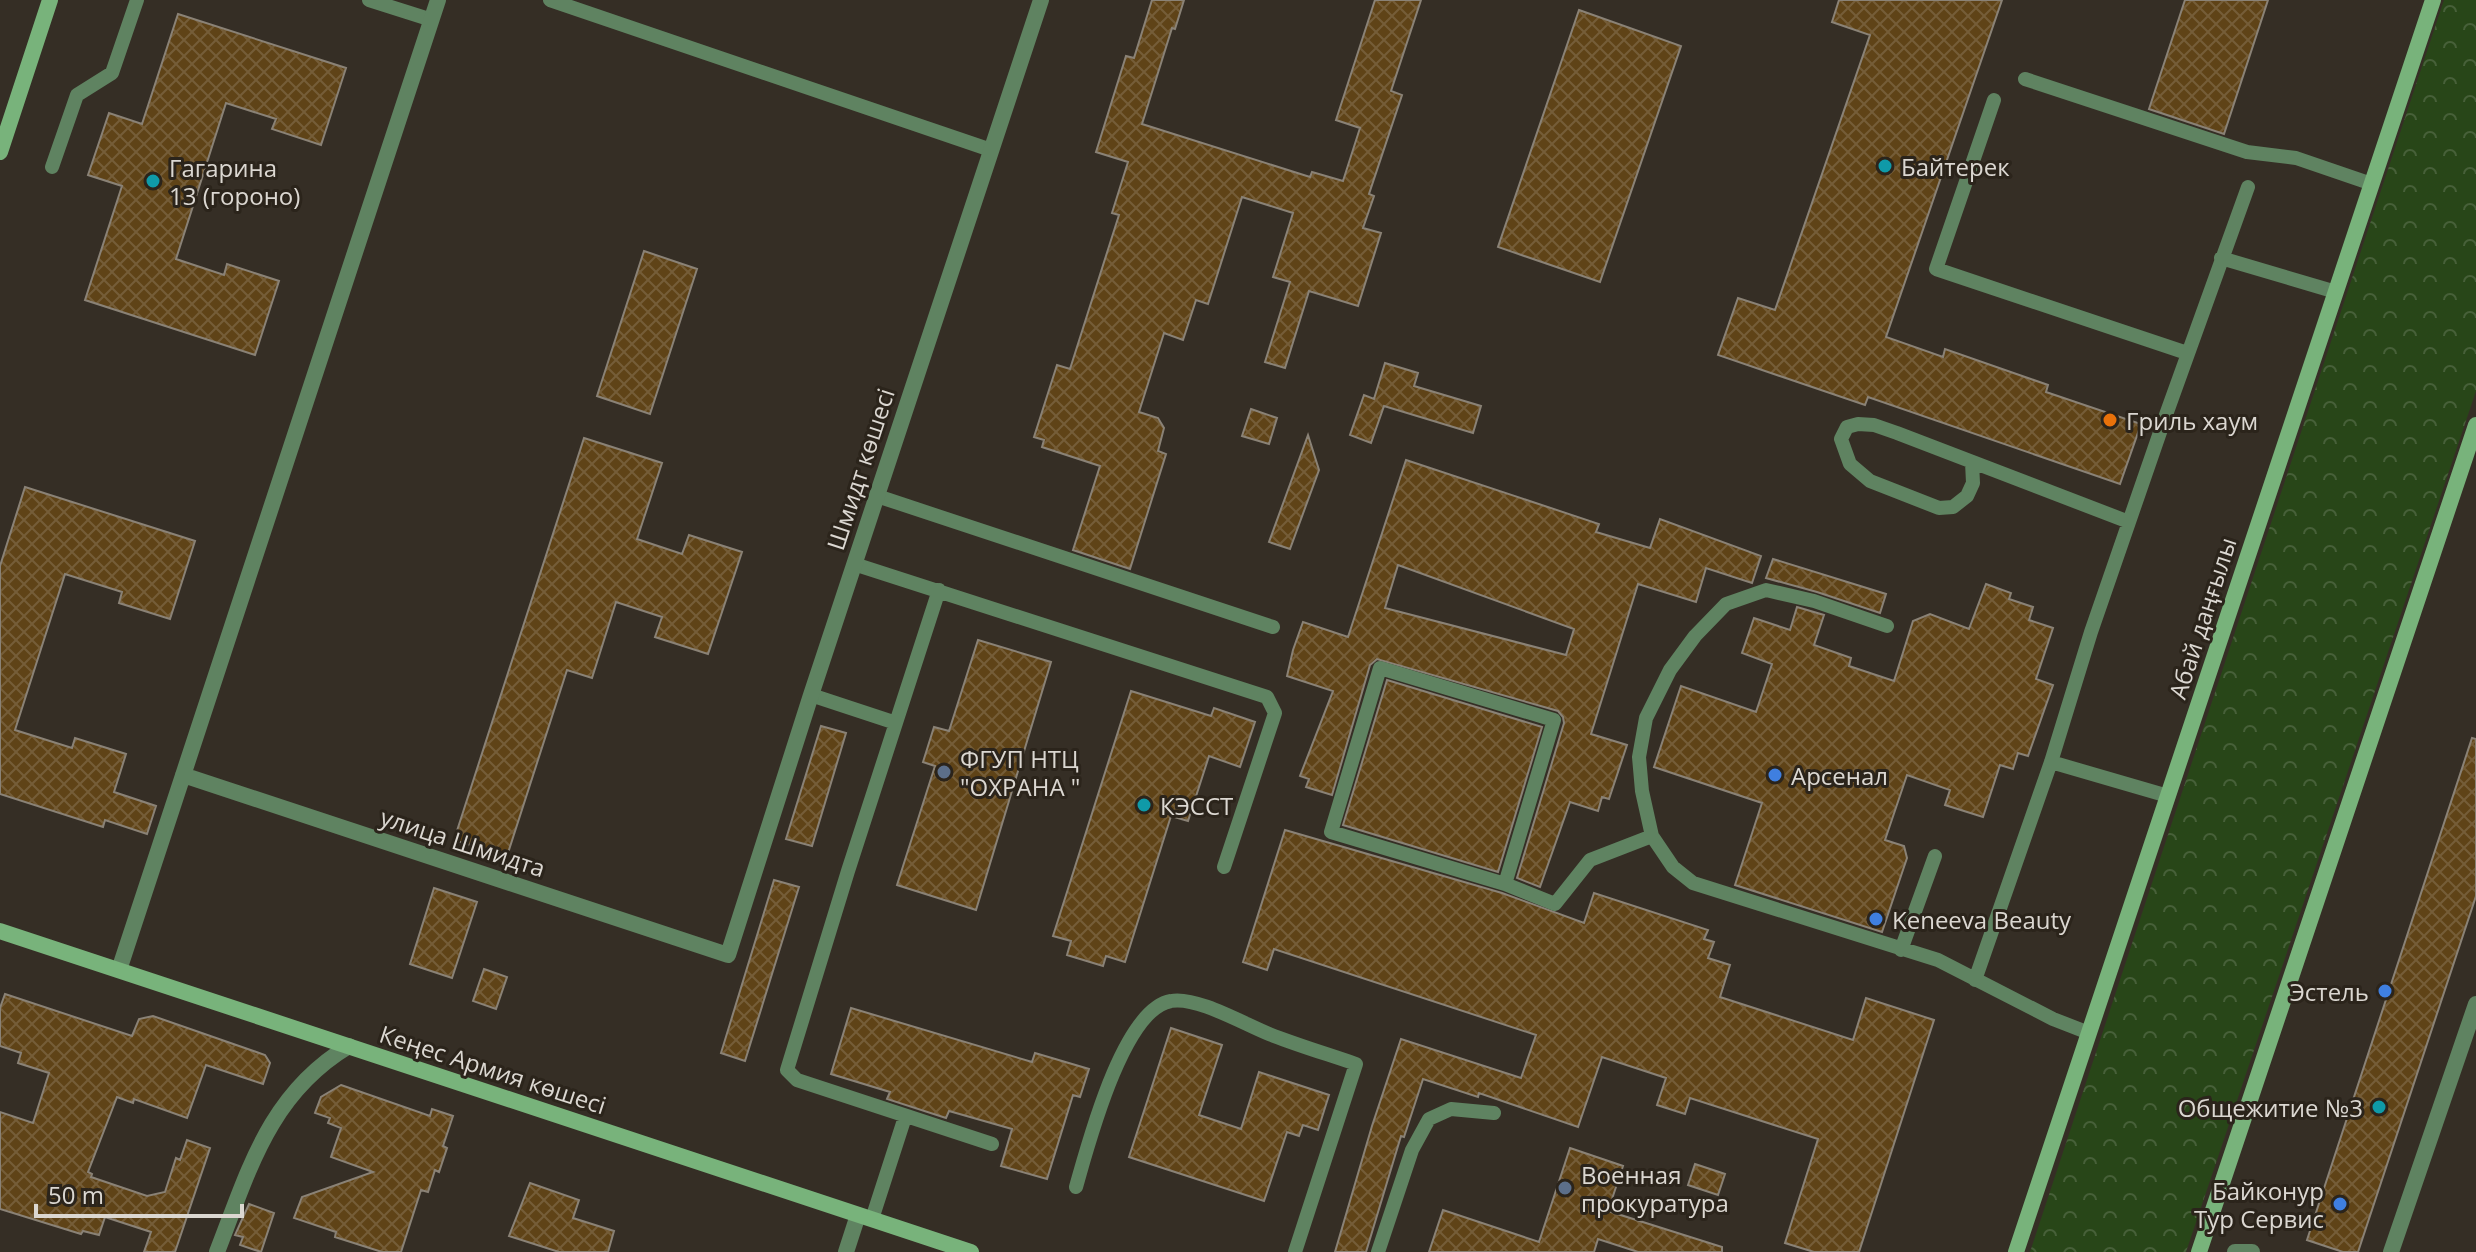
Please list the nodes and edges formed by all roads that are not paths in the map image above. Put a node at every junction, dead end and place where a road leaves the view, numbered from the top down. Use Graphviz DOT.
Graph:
graph roads {
  1 [pos="50,0"];
  2 [pos="137,0"];
  3 [pos="369,0"];
  4 [pos="438,0"];
  5 [pos="550,0"];
  6 [pos="1041,0"];
  7 [pos="2433,0"];
  8 [pos="432,20"];
  9 [pos="2025,79"];
  10 [pos="1994,100"];
  11 [pos="991,150"];
  12 [pos="0,152"];
  13 [pos="52,167"];
  14 [pos="2372,184"];
  15 [pos="2248,187"];
  16 [pos="2221,258"];
  17 [pos="2336,292"];
  18 [pos="2187,353"];
  19 [pos="2476,425"];
  20 [pos="2473,444"];
  21 [pos="1972,462"];
  22 [pos="877,496"];
  23 [pos="2129,522"];
  24 [pos="854,564"];
  25 [pos="939,590"];
  26 [pos="1887,626"];
  27 [pos="1273,627"];
  28 [pos="811,695"];
  29 [pos="896,723"];
  30 [pos="2051,762"];
  31 [pos="183,775"];
  32 [pos="2168,796"];
  33 [pos="1652,836"];
  34 [pos="1935,856"];
  35 [pos="1224,867"];
  36 [pos="1505,884"];
  37 [pos="0,931"];
  38 [pos="1901,950"];
  39 [pos="728,955"];
  40 [pos="119,970"];
  41 [pos="1975,980"];
  42 [pos="2476,1004"];
  43 [pos="2089,1033"];
  44 [pos="349,1046"];
  45 [pos="1494,1113"];
  46 [pos="905,1117"];
  47 [pos="992,1144"];
  48 [pos="1076,1187"];
  49 [pos="865,1217"];
  50 [pos="217,1252"];
  51 [pos="846,1252"];
  52 [pos="971,1252"];
  53 [pos="1295,1252"];
  54 [pos="1378,1252"];
  55 [pos="2016,1252"];
  56 [pos="2199,1252"];
  57 [pos="2235,1252"];
  58 [pos="2252,1252"];
  59 [pos="2391,1252"];
  1 -- 12 [label="main road"];
  2 -- 13 [label="lane"];
  3 -- 8 [label="lane"];
  4 -- 8 [label="street"];
  5 -- 11 [label="lane"];
  6 -- 11 [label="street, Шмидт көшесі"];
  7 -- 14 [label="main road, Абай даңғылы"];
  8 -- 31 [label="street"];
  9 -- 14 [label="lane"];
  10 -- 18 [label="lane"];
  11 -- 22 [label="street, Шмидт көшесі"];
  14 -- 17 [label="main road, Абай даңғылы"];
  15 -- 16 [label="lane"];
  16 -- 17 [label="lane"];
  16 -- 18 [label="lane"];
  17 -- 32 [label="main road, Абай даңғылы"];
  18 -- 23 [label="lane"];
  19 -- 20 [label="main road"];
  20 -- 56 [label="main road"];
  21 -- 21 [label="lane"];
  21 -- 23 [label="lane"];
  22 -- 24 [label="street, Шмидт көшесі"];
  22 -- 27 [label="lane"];
  23 -- 30 [label="lane"];
  24 -- 25 [label="lane"];
  24 -- 28 [label="street, Шмидт көшесі"];
  25 -- 29 [label="lane"];
  25 -- 35 [label="lane"];
  26 -- 33 [label="lane"];
  28 -- 29 [label="lane"];
  28 -- 39 [label="street, Шмидт көшесі"];
  29 -- 46 [label="lane"];
  30 -- 32 [label="lane"];
  30 -- 41 [label="lane"];
  31 -- 39 [label="street, улица Шмидта"];
  31 -- 40 [label="street"];
  32 -- 43 [label="main road, Абай даңғылы"];
  33 -- 36 [label="lane"];
  33 -- 38 [label="lane"];
  34 -- 38 [label="lane"];
  36 -- 36 [label="lane"];
  37 -- 40 [label="main road, Кеңес Армия көшесі"];
  38 -- 41 [label="lane"];
  40 -- 44 [label="main road, Кеңес Армия көшесі"];
  41 -- 43 [label="lane"];
  42 -- 59 [label="street"];
  43 -- 55 [label="main road, Абай даңғылы"];
  44 -- 49 [label="main road, Кеңес Армия көшесі"];
  44 -- 50 [label="street"];
  45 -- 54 [label="lane"];
  46 -- 47 [label="lane"];
  46 -- 49 [label="lane"];
  48 -- 53 [label="lane"];
  49 -- 51 [label="street"];
  49 -- 52 [label="main road, Кеңес Армия көшесі"];
  57 -- 58 [label="street"];
}
